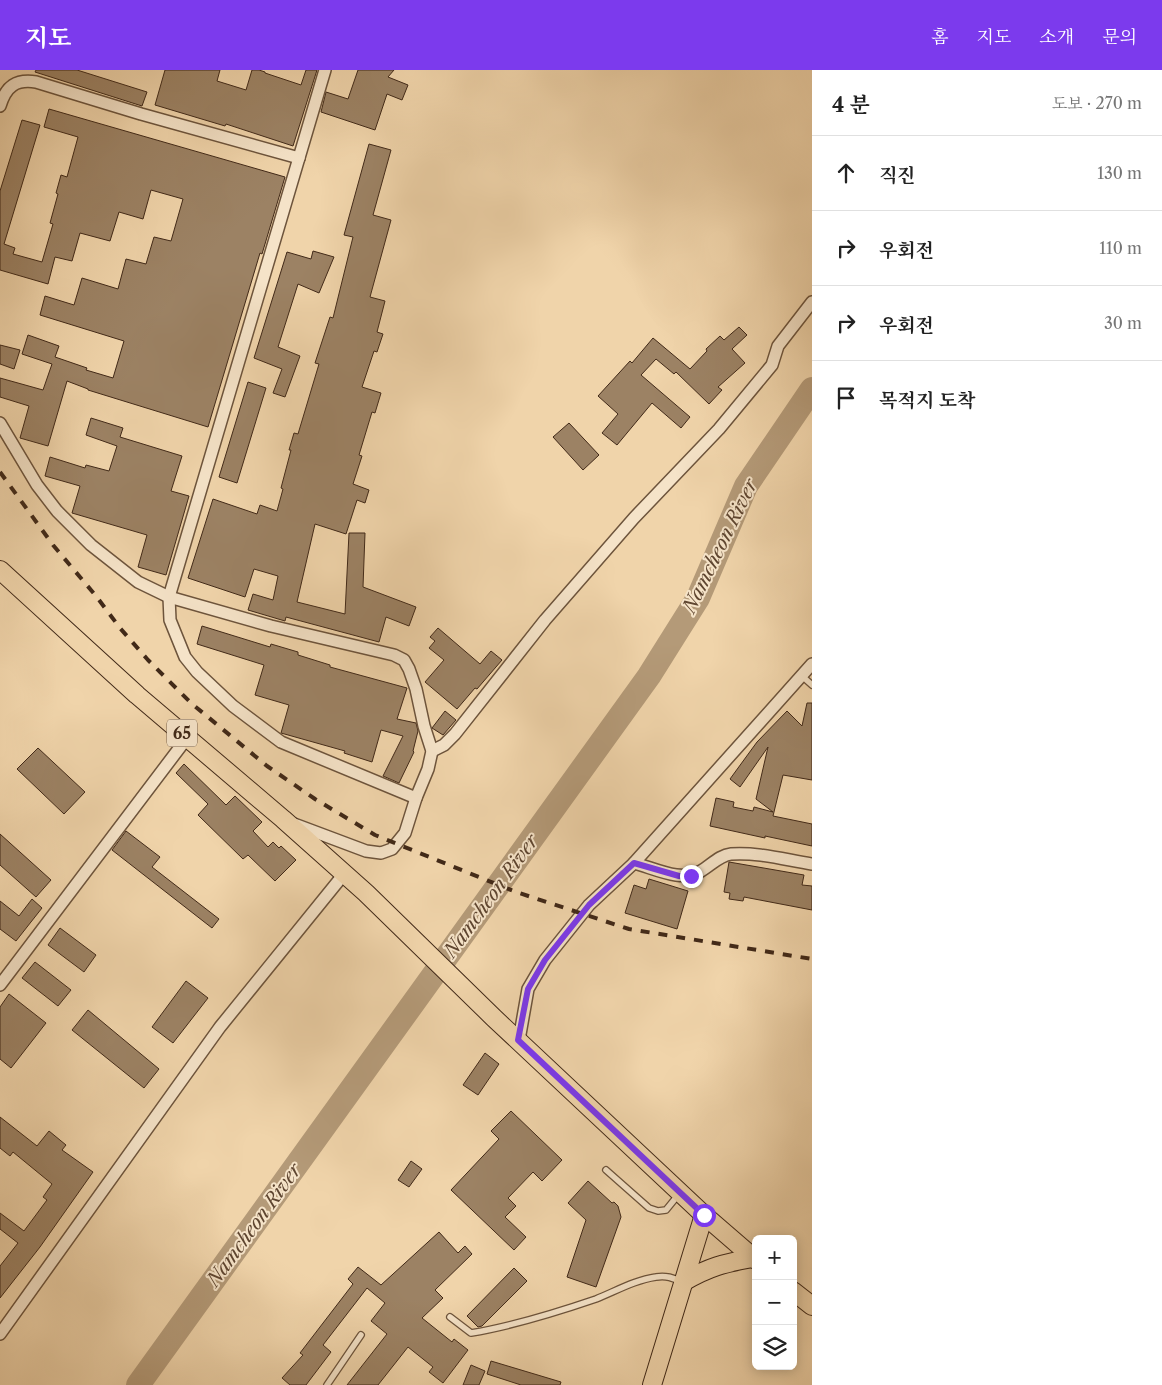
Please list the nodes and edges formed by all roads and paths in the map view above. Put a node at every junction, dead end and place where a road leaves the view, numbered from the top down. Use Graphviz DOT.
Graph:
graph roads {
  1 [pos="325,70"];
  2 [pos="0,106"];
  3 [pos="299,158"];
  4 [pos="812,302"];
  5 [pos="0,423"];
  6 [pos="0,570"];
  7 [pos="169,597"];
  8 [pos="812,664"];
  9 [pos="802,676"];
  10 [pos="812,685"];
  11 [pos="187,738"];
  12 [pos="432,751"];
  13 [pos="416,798"];
  14 [pos="283,819"];
  15 [pos="634,863"];
  16 [pos="812,864"];
  17 [pos="344,874"];
  18 [pos="0,986"];
  19 [pos="518,1040"];
  20 [pos="606,1170"];
  21 [pos="680,1192"];
  22 [pos="704,1215"];
  23 [pos="752,1256"];
  24 [pos="752,1259"];
  25 [pos="683,1282"];
  26 [pos="797,1294"];
  27 [pos="812,1306"];
  28 [pos="450,1317"];
  29 [pos="0,1334"];
  30 [pos="361,1335"];
  31 [pos="327,1385"];
  32 [pos="652,1385"];
  1 -- 3 [label="street"];
  2 -- 3 [label="street"];
  3 -- 7 [label="street"];
  4 -- 12 [label="street"];
  5 -- 7 [label="street"];
  6 -- 11 [label="main road, 65"];
  7 -- 12 [label="street"];
  7 -- 13 [label="street"];
  8 -- 9 [label="street"];
  9 -- 10 [label="lane"];
  9 -- 15 [label="street"];
  11 -- 14 [label="main road, 65"];
  11 -- 18 [label="street"];
  12 -- 13 [label="street"];
  13 -- 14 [label="street"];
  14 -- 17 [label="main road, 65"];
  15 -- 16 [label="street"];
  15 -- 19 [label="street"];
  17 -- 19 [label="main road, 65"];
  17 -- 29 [label="street"];
  19 -- 21 [label="main road, 65"];
  20 -- 21 [label="lane"];
  21 -- 22 [label="main road, 65"];
  22 -- 23 [label="main road, 65"];
  22 -- 25 [label="main road"];
  24 -- 25 [label="main road"];
  25 -- 28 [label="lane"];
  25 -- 32 [label="main road"];
  26 -- 27 [label="main road"];
  30 -- 31 [label="lane"];
}
